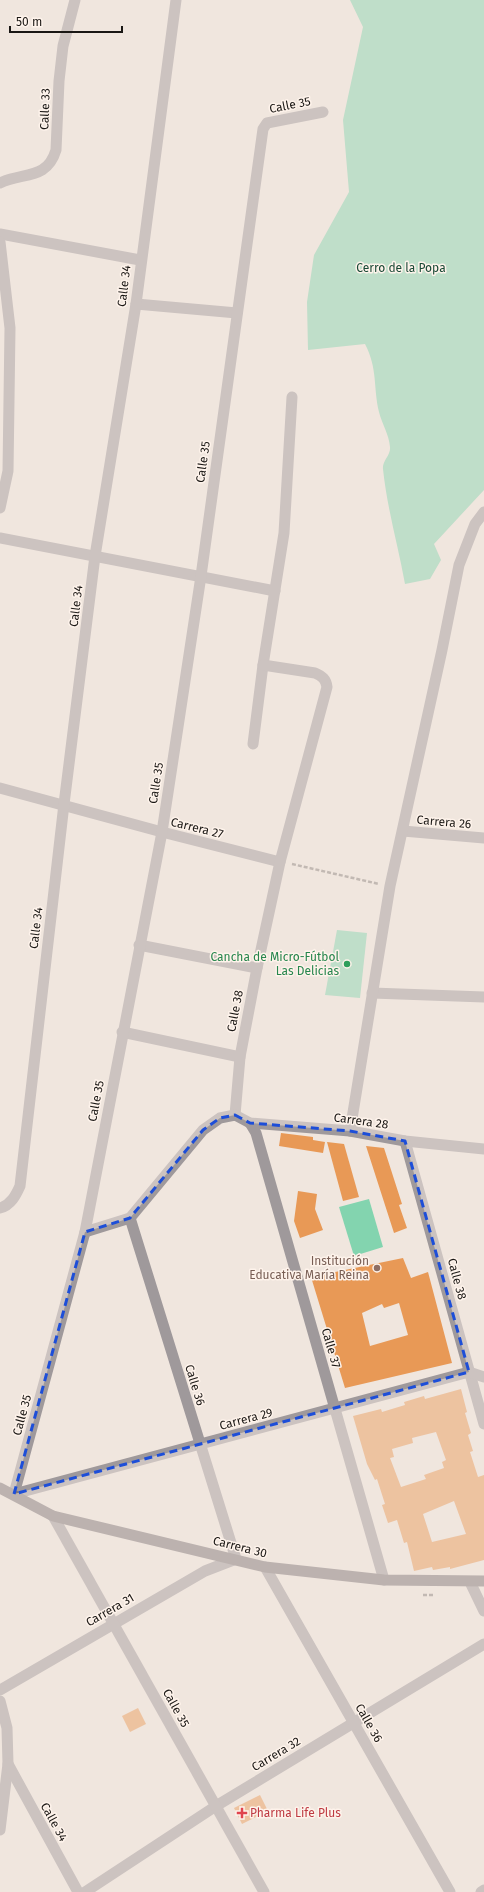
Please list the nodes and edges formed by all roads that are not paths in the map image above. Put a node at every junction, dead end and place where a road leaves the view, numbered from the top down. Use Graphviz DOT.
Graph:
graph roads {
  1 [pos="75,0"];
  2 [pos="176,0"];
  3 [pos="323,112"];
  4 [pos="0,183"];
  5 [pos="0,234"];
  6 [pos="0,242"];
  7 [pos="140,260"];
  8 [pos="136,304"];
  9 [pos="237,313"];
  10 [pos="292,397"];
  11 [pos="0,508"];
  12 [pos="484,512"];
  13 [pos="0,538"];
  14 [pos="95,556"];
  15 [pos="201,576"];
  16 [pos="275,591"];
  17 [pos="263,665"];
  18 [pos="253,744"];
  19 [pos="0,788"];
  20 [pos="64,804"];
  21 [pos="162,832"];
  22 [pos="402,832"];
  23 [pos="484,838"];
  24 [pos="280,862"];
  25 [pos="139,945"];
  26 [pos="257,968"];
  27 [pos="372,992"];
  28 [pos="484,997"];
  29 [pos="122,1032"];
  30 [pos="240,1057"];
  31 [pos="235,1115"];
  32 [pos="250,1123"];
  33 [pos="350,1131"];
  34 [pos="405,1141"];
  35 [pos="484,1149"];
  36 [pos="0,1208"];
  37 [pos="130,1218"];
  38 [pos="85,1232"];
  39 [pos="469,1372"];
  40 [pos="484,1377"];
  41 [pos="334,1408"];
  42 [pos="484,1424"];
  43 [pos="200,1445"];
  44 [pos="0,1488"];
  45 [pos="14,1494"];
  46 [pos="53,1516"];
  47 [pos="236,1560"];
  48 [pos="265,1567"];
  49 [pos="384,1580"];
  50 [pos="484,1581"];
  51 [pos="470,1582"];
  52 [pos="484,1611"];
  53 [pos="114,1623"];
  54 [pos="484,1644"];
  55 [pos="0,1690"];
  56 [pos="0,1700"];
  57 [pos="354,1722"];
  58 [pos="8,1764"];
  59 [pos="2,1806"];
  60 [pos="216,1806"];
  61 [pos="0,1830"];
  62 [pos="484,1890"];
  63 [pos="78,1892"];
  64 [pos="85,1892"];
  65 [pos="264,1892"];
  66 [pos="450,1892"];
  67 [pos="481,1892"];
  1 -- 4 [label="street, Calle 33"];
  2 -- 7 [label="street, Calle 34"];
  3 -- 9 [label="street, Calle 35"];
  5 -- 7 [label="street"];
  6 -- 11 [label="street"];
  7 -- 8 [label="street, Calle 34"];
  8 -- 9 [label="street"];
  8 -- 14 [label="street, Calle 34"];
  9 -- 15 [label="street, Calle 35"];
  10 -- 16 [label="street"];
  12 -- 22 [label="street"];
  13 -- 14 [label="street"];
  14 -- 15 [label="street"];
  14 -- 20 [label="street, Calle 34"];
  15 -- 16 [label="street"];
  15 -- 21 [label="street, Calle 35"];
  16 -- 17 [label="street"];
  17 -- 18 [label="street"];
  17 -- 24 [label="street, Calle 38"];
  19 -- 20 [label="street, Carrera 27"];
  20 -- 21 [label="street, Carrera 27"];
  20 -- 36 [label="street, Calle 34"];
  21 -- 24 [label="street, Carrera 27"];
  21 -- 25 [label="street, Calle 35"];
  22 -- 23 [label="street, Carrera 26"];
  22 -- 27 [label="street"];
  24 -- 26 [label="street, Calle 38"];
  25 -- 26 [label="street"];
  25 -- 29 [label="street, Calle 35"];
  26 -- 30 [label="street, Calle 38"];
  27 -- 28 [label="street"];
  27 -- 33 [label="street"];
  29 -- 30 [label="street"];
  29 -- 38 [label="street, Calle 35"];
  30 -- 31 [label="street, Calle 38"];
  31 -- 32 [label="street, Carrera 28"];
  31 -- 37 [label="street"];
  32 -- 33 [label="street, Carrera 28"];
  32 -- 41 [label="street, Calle 37"];
  33 -- 34 [label="street, Carrera 28"];
  34 -- 35 [label="street, Carrera 28"];
  34 -- 39 [label="street, Calle 38"];
  37 -- 38 [label="street"];
  37 -- 43 [label="street, Calle 36"];
  38 -- 45 [label="street, Calle 35"];
  39 -- 40 [label="street"];
  39 -- 41 [label="street, Carrera 29"];
  39 -- 42 [label="street, Calle 38"];
  41 -- 43 [label="street, Carrera 29"];
  41 -- 49 [label="street, Calle 37"];
  43 -- 45 [label="street, Carrera 29"];
  43 -- 47 [label="street, Calle 36"];
  44 -- 45 [label="main road, Carrera 30"];
  45 -- 46 [label="main road, Carrera 30"];
  46 -- 47 [label="main road, Carrera 30"];
  46 -- 53 [label="street, Calle 35"];
  47 -- 48 [label="main road, Carrera 30"];
  47 -- 53 [label="street, Carrera 31"];
  48 -- 49 [label="main road, Carrera 30"];
  48 -- 57 [label="street, Calle 36"];
  49 -- 51 [label="main road, Carrera 30"];
  50 -- 51 [label="main road, Carrera 30"];
  51 -- 52 [label="street"];
  53 -- 55 [label="street, Carrera 31"];
  53 -- 60 [label="street, Calle 35"];
  54 -- 57 [label="street, Carrera 32"];
  56 -- 58 [label="street"];
  57 -- 60 [label="street, Carrera 32"];
  57 -- 66 [label="street, Calle 36"];
  58 -- 59 [label="street"];
  58 -- 63 [label="street, Calle 34"];
  59 -- 61 [label="street"];
  60 -- 64 [label="street, Carrera 32"];
  60 -- 65 [label="street, Calle 35"];
  62 -- 67 [label="street"];
}
